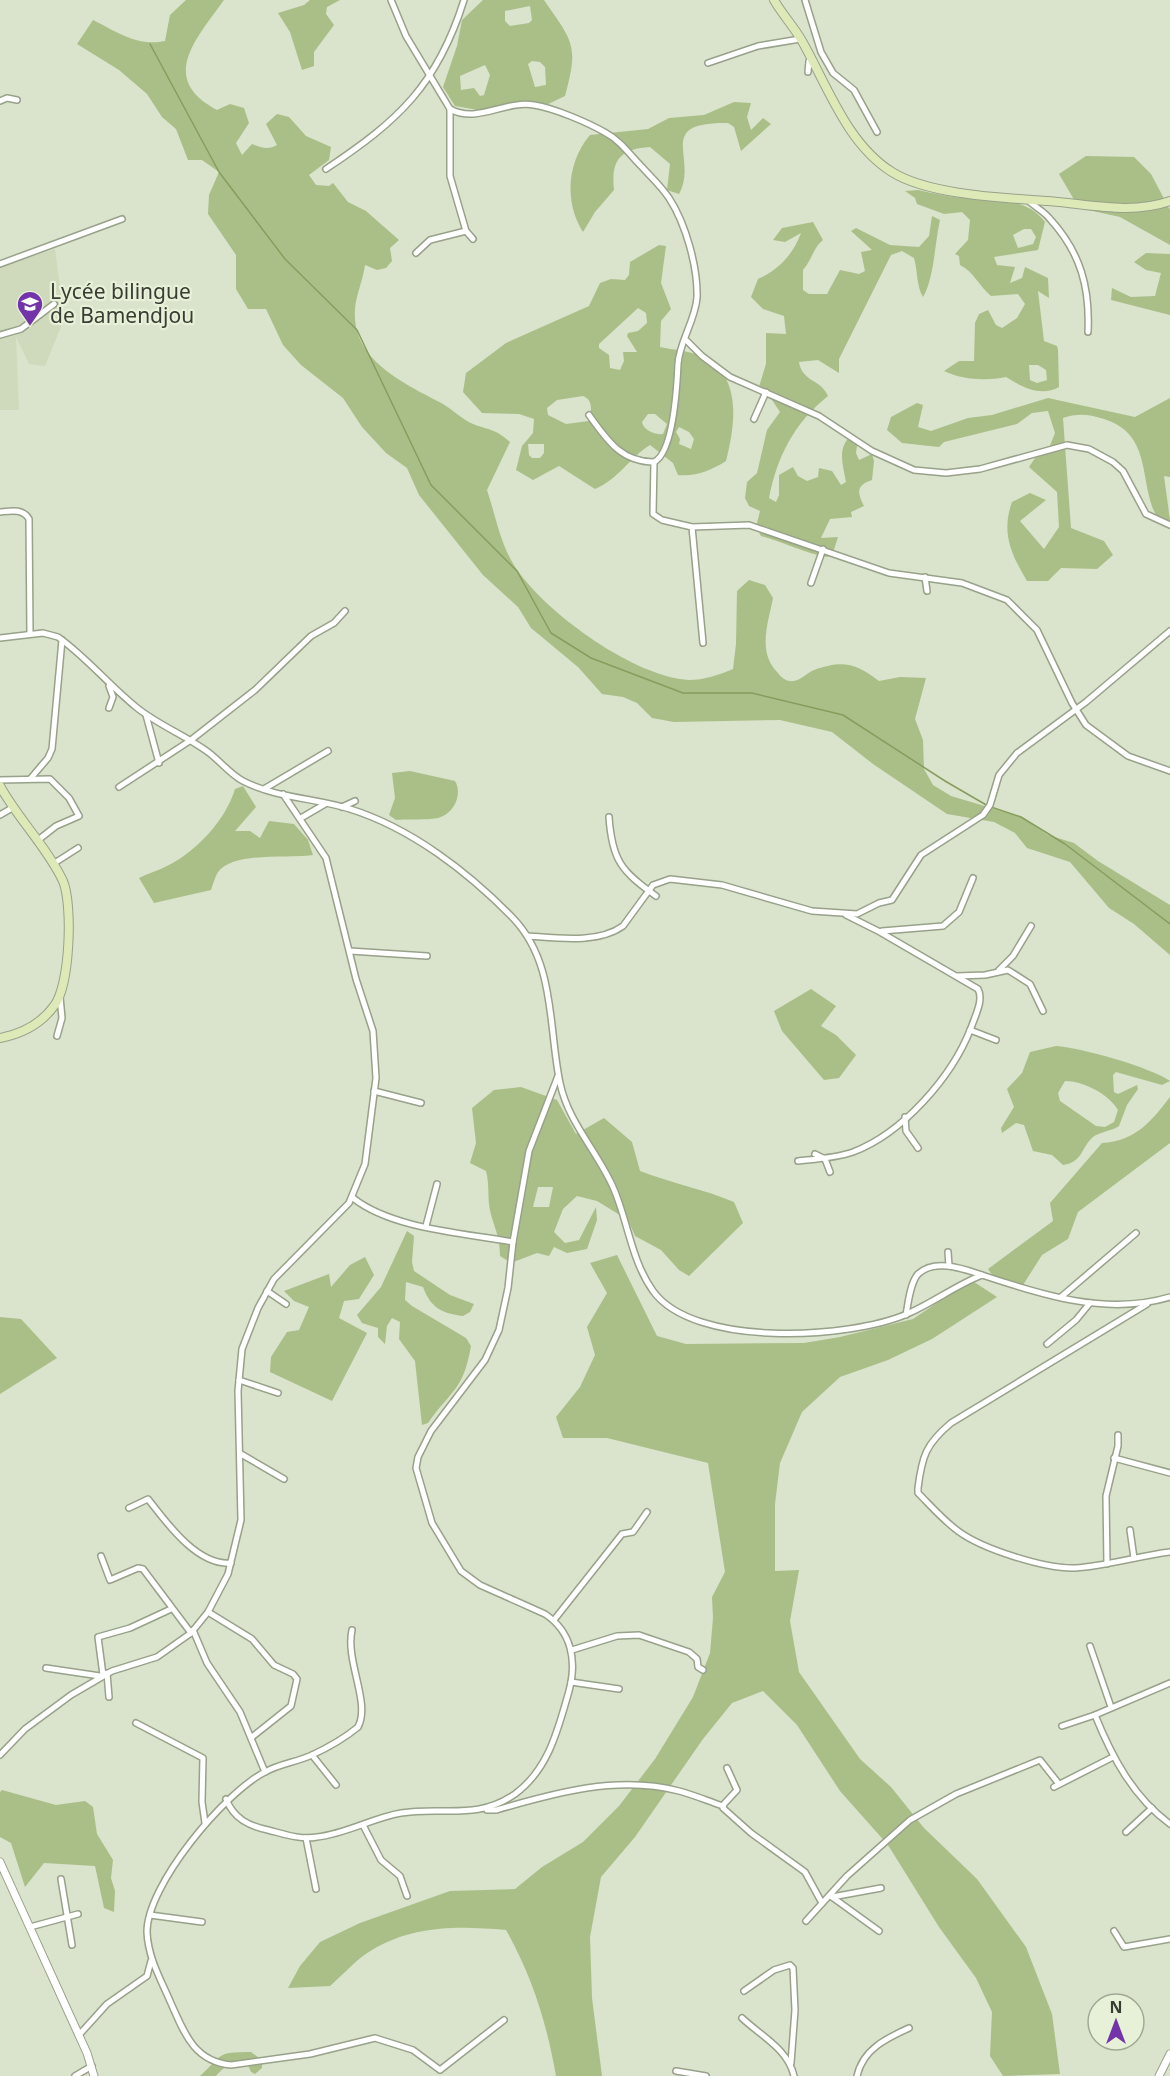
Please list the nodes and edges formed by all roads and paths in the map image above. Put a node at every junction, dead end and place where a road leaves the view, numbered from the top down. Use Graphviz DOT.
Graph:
graph roads {
  1 [pos="391,0"];
  2 [pos="464,0"];
  3 [pos="774,0"];
  4 [pos="805,0"];
  5 [pos="800,39"];
  6 [pos="812,60"];
  7 [pos="708,63"];
  8 [pos="808,72"];
  9 [pos="430,78"];
  10 [pos="0,100"];
  11 [pos="16,100"];
  12 [pos="450,109"];
  13 [pos="877,132"];
  14 [pos="326,169"];
  15 [pos="1028,199"];
  16 [pos="1170,201"];
  17 [pos="122,219"];
  18 [pos="466,231"];
  19 [pos="472,238"];
  20 [pos="416,254"];
  21 [pos="0,264"];
  22 [pos="54,304"];
  23 [pos="1088,332"];
  24 [pos="0,335"];
  25 [pos="687,341"];
  26 [pos="766,392"];
  27 [pos="589,415"];
  28 [pos="754,419"];
  29 [pos="654,462"];
  30 [pos="0,512"];
  31 [pos="1170,525"];
  32 [pos="692,526"];
  33 [pos="823,549"];
  34 [pos="925,577"];
  35 [pos="811,583"];
  36 [pos="927,591"];
  37 [pos="345,612"];
  38 [pos="1170,631"];
  39 [pos="30,634"];
  40 [pos="0,638"];
  41 [pos="62,640"];
  42 [pos="703,643"];
  43 [pos="107,682"];
  44 [pos="109,708"];
  45 [pos="1076,710"];
  46 [pos="147,715"];
  47 [pos="190,740"];
  48 [pos="328,751"];
  49 [pos="159,763"];
  50 [pos="1170,771"];
  51 [pos="31,778"];
  52 [pos="0,780"];
  53 [pos="0,786"];
  54 [pos="119,787"];
  55 [pos="264,789"];
  56 [pos="283,794"];
  57 [pos="355,801"];
  58 [pos="325,804"];
  59 [pos="342,807"];
  60 [pos="12,808"];
  61 [pos="0,815"];
  62 [pos="609,817"];
  63 [pos="301,818"];
  64 [pos="37,841"];
  65 [pos="78,848"];
  66 [pos="53,864"];
  67 [pos="973,878"];
  68 [pos="647,891"];
  69 [pos="656,896"];
  70 [pos="842,913"];
  71 [pos="1031,926"];
  72 [pos="880,932"];
  73 [pos="528,936"];
  74 [pos="350,951"];
  75 [pos="427,956"];
  76 [pos="998,971"];
  77 [pos="955,976"];
  78 [pos="60,997"];
  79 [pos="1044,1011"];
  80 [pos="970,1030"];
  81 [pos="57,1036"];
  82 [pos="0,1038"];
  83 [pos="996,1040"];
  84 [pos="558,1075"];
  85 [pos="374,1091"];
  86 [pos="421,1103"];
  87 [pos="905,1117"];
  88 [pos="918,1148"];
  89 [pos="815,1154"];
  90 [pos="825,1158"];
  91 [pos="798,1161"];
  92 [pos="830,1172"];
  93 [pos="437,1184"];
  94 [pos="353,1198"];
  95 [pos="426,1226"];
  96 [pos="1136,1233"];
  97 [pos="513,1242"];
  98 [pos="948,1252"];
  99 [pos="949,1266"];
  100 [pos="982,1275"];
  101 [pos="267,1291"];
  102 [pos="1061,1297"];
  103 [pos="1170,1298"];
  104 [pos="1090,1303"];
  105 [pos="1148,1303"];
  106 [pos="286,1304"];
  107 [pos="906,1315"];
  108 [pos="1047,1344"];
  109 [pos="239,1380"];
  110 [pos="278,1393"];
  111 [pos="1118,1435"];
  112 [pos="241,1454"];
  113 [pos="1114,1458"];
  114 [pos="1170,1473"];
  115 [pos="284,1479"];
  116 [pos="129,1508"];
  117 [pos="647,1512"];
  118 [pos="1130,1530"];
  119 [pos="1170,1552"];
  120 [pos="101,1556"];
  121 [pos="1134,1558"];
  122 [pos="231,1563"];
  123 [pos="1107,1564"];
  124 [pos="171,1609"];
  125 [pos="208,1612"];
  126 [pos="554,1620"];
  127 [pos="352,1630"];
  128 [pos="192,1632"];
  129 [pos="1090,1646"];
  130 [pos="572,1650"];
  131 [pos="46,1668"];
  132 [pos="703,1670"];
  133 [pos="104,1675"];
  134 [pos="571,1682"];
  135 [pos="1170,1683"];
  136 [pos="619,1689"];
  137 [pos="109,1697"];
  138 [pos="1112,1707"];
  139 [pos="1095,1715"];
  140 [pos="136,1723"];
  141 [pos="1062,1726"];
  142 [pos="252,1737"];
  143 [pos="0,1755"];
  144 [pos="312,1755"];
  145 [pos="1113,1757"];
  146 [pos="727,1768"];
  147 [pos="265,1772"];
  148 [pos="336,1785"];
  149 [pos="227,1803"];
  150 [pos="723,1806"];
  151 [pos="1152,1808"];
  152 [pos="485,1809"];
  153 [pos="205,1824"];
  154 [pos="1170,1824"];
  155 [pos="363,1825"];
  156 [pos="1126,1832"];
  157 [pos="306,1838"];
  158 [pos="0,1862"];
  159 [pos="61,1879"];
  160 [pos="316,1888"];
  161 [pos="881,1888"];
  162 [pos="407,1896"];
  163 [pos="830,1897"];
  164 [pos="822,1903"];
  165 [pos="78,1914"];
  166 [pos="150,1915"];
  167 [pos="66,1917"];
  168 [pos="806,1921"];
  169 [pos="202,1922"];
  170 [pos="30,1927"];
  171 [pos="879,1931"];
  172 [pos="1114,1931"];
  173 [pos="1170,1939"];
  174 [pos="72,1945"];
  175 [pos="151,1961"];
  176 [pos="744,1991"];
  177 [pos="742,2018"];
  178 [pos="504,2020"];
  179 [pos="909,2028"];
  180 [pos="79,2035"];
  181 [pos="1170,2055"];
  182 [pos="791,2063"];
  183 [pos="92,2066"];
  184 [pos="676,2071"];
  185 [pos="75,2076"];
  186 [pos="94,2076"];
  187 [pos="706,2076"];
  188 [pos="794,2076"];
  189 [pos="857,2076"];
  190 [pos="1160,2076"];
  1 -- 9 [label="street"];
  2 -- 9 [label="street"];
  3 -- 5 [label="main road"];
  4 -- 13 [label="street"];
  5 -- 6 [label="main road"];
  5 -- 7 [label="street"];
  6 -- 8 [label="street"];
  6 -- 15 [label="main road"];
  9 -- 12 [label="street"];
  9 -- 14 [label="street"];
  10 -- 11 [label="street"];
  12 -- 18 [label="street"];
  12 -- 25 [label="street"];
  15 -- 16 [label="main road"];
  15 -- 23 [label="street"];
  17 -- 21 [label="street"];
  18 -- 19 [label="street"];
  18 -- 20 [label="street"];
  22 -- 24 [label="street"];
  25 -- 26 [label="street"];
  25 -- 29 [label="street"];
  26 -- 28 [label="street"];
  26 -- 31 [label="street"];
  27 -- 29 [label="street"];
  29 -- 32 [label="street"];
  30 -- 39 [label="street"];
  32 -- 33 [label="street"];
  32 -- 42 [label="street"];
  33 -- 34 [label="street"];
  33 -- 35 [label="street"];
  34 -- 36 [label="street"];
  34 -- 45 [label="street"];
  37 -- 47 [label="street"];
  38 -- 45 [label="street"];
  39 -- 40 [label="street"];
  39 -- 41 [label="street"];
  41 -- 43 [label="street"];
  41 -- 51 [label="street"];
  43 -- 44 [label="street"];
  43 -- 46 [label="street"];
  45 -- 50 [label="street"];
  45 -- 70 [label="street"];
  46 -- 47 [label="street"];
  46 -- 49 [label="street"];
  47 -- 49 [label="street"];
  47 -- 55 [label="street"];
  48 -- 55 [label="street"];
  49 -- 54 [label="street"];
  51 -- 52 [label="street"];
  51 -- 64 [label="street"];
  53 -- 60 [label="main road"];
  55 -- 56 [label="street"];
  56 -- 58 [label="street"];
  56 -- 63 [label="street"];
  57 -- 59 [label="street"];
  58 -- 59 [label="street"];
  58 -- 63 [label="street"];
  59 -- 73 [label="street"];
  60 -- 61 [label="street"];
  60 -- 64 [label="main road"];
  62 -- 68 [label="street"];
  63 -- 74 [label="street"];
  64 -- 66 [label="main road"];
  65 -- 66 [label="street"];
  66 -- 78 [label="main road"];
  67 -- 72 [label="street"];
  68 -- 69 [label="street"];
  68 -- 70 [label="street"];
  68 -- 73 [label="street"];
  70 -- 72 [label="street"];
  71 -- 76 [label="street"];
  72 -- 77 [label="street"];
  73 -- 84 [label="street"];
  74 -- 75 [label="street"];
  74 -- 85 [label="street"];
  76 -- 77 [label="street"];
  76 -- 79 [label="street"];
  77 -- 80 [label="street"];
  78 -- 81 [label="street"];
  78 -- 82 [label="main road"];
  80 -- 83 [label="street"];
  80 -- 87 [label="street"];
  84 -- 97 [label="street"];
  84 -- 107 [label="street"];
  85 -- 86 [label="street"];
  85 -- 94 [label="street"];
  87 -- 88 [label="street"];
  87 -- 90 [label="street"];
  89 -- 90 [label="street"];
  90 -- 91 [label="street"];
  90 -- 92 [label="street"];
  93 -- 95 [label="street"];
  94 -- 95 [label="street"];
  94 -- 101 [label="street"];
  95 -- 97 [label="street"];
  96 -- 102 [label="street"];
  97 -- 126 [label="street"];
  98 -- 99 [label="street"];
  99 -- 100 [label="street"];
  99 -- 107 [label="street"];
  100 -- 102 [label="street"];
  100 -- 107 [label="street"];
  101 -- 106 [label="street"];
  101 -- 109 [label="street"];
  102 -- 104 [label="street"];
  103 -- 105 [label="street"];
  104 -- 105 [label="street"];
  104 -- 108 [label="street"];
  105 -- 123 [label="street"];
  109 -- 110 [label="street"];
  109 -- 112 [label="street"];
  111 -- 113 [label="street"];
  112 -- 115 [label="street"];
  112 -- 122 [label="street"];
  113 -- 114 [label="street"];
  113 -- 123 [label="street"];
  116 -- 122 [label="street"];
  117 -- 126 [label="street"];
  118 -- 121 [label="street"];
  119 -- 121 [label="street"];
  120 -- 124 [label="street"];
  121 -- 123 [label="street"];
  122 -- 125 [label="street"];
  124 -- 128 [label="street"];
  124 -- 133 [label="street"];
  125 -- 128 [label="street"];
  125 -- 142 [label="street"];
  126 -- 130 [label="street"];
  127 -- 144 [label="street"];
  128 -- 133 [label="street"];
  128 -- 142 [label="street"];
  129 -- 138 [label="street"];
  130 -- 132 [label="street"];
  130 -- 134 [label="street"];
  131 -- 133 [label="street"];
  133 -- 137 [label="street"];
  133 -- 143 [label="street"];
  134 -- 136 [label="street"];
  134 -- 152 [label="street"];
  135 -- 138 [label="street"];
  138 -- 139 [label="street"];
  139 -- 141 [label="street"];
  139 -- 145 [label="street"];
  140 -- 153 [label="street"];
  142 -- 147 [label="street"];
  144 -- 147 [label="street"];
  144 -- 148 [label="street"];
  145 -- 151 [label="street"];
  145 -- 163 [label="street"];
  146 -- 150 [label="street"];
  147 -- 149 [label="street"];
  149 -- 153 [label="street"];
  149 -- 157 [label="street"];
  150 -- 152 [label="street"];
  150 -- 164 [label="street"];
  151 -- 154 [label="street"];
  151 -- 156 [label="street"];
  152 -- 155 [label="street"];
  153 -- 166 [label="street"];
  155 -- 157 [label="street"];
  155 -- 162 [label="street"];
  157 -- 160 [label="street"];
  158 -- 170 [label="street"];
  159 -- 167 [label="street"];
  161 -- 163 [label="street"];
  163 -- 164 [label="street"];
  163 -- 171 [label="street"];
  164 -- 168 [label="street"];
  165 -- 167 [label="street"];
  166 -- 169 [label="street"];
  166 -- 175 [label="street"];
  167 -- 170 [label="street"];
  167 -- 174 [label="street"];
  170 -- 180 [label="street"];
  172 -- 173 [label="street"];
  175 -- 178 [label="street"];
  175 -- 180 [label="street"];
  176 -- 182 [label="street"];
  177 -- 182 [label="street"];
  179 -- 189 [label="street"];
  180 -- 183 [label="street"];
  181 -- 190 [label="street"];
  182 -- 188 [label="street"];
  183 -- 185 [label="street"];
  183 -- 186 [label="street"];
  184 -- 187 [label="street"];
}
